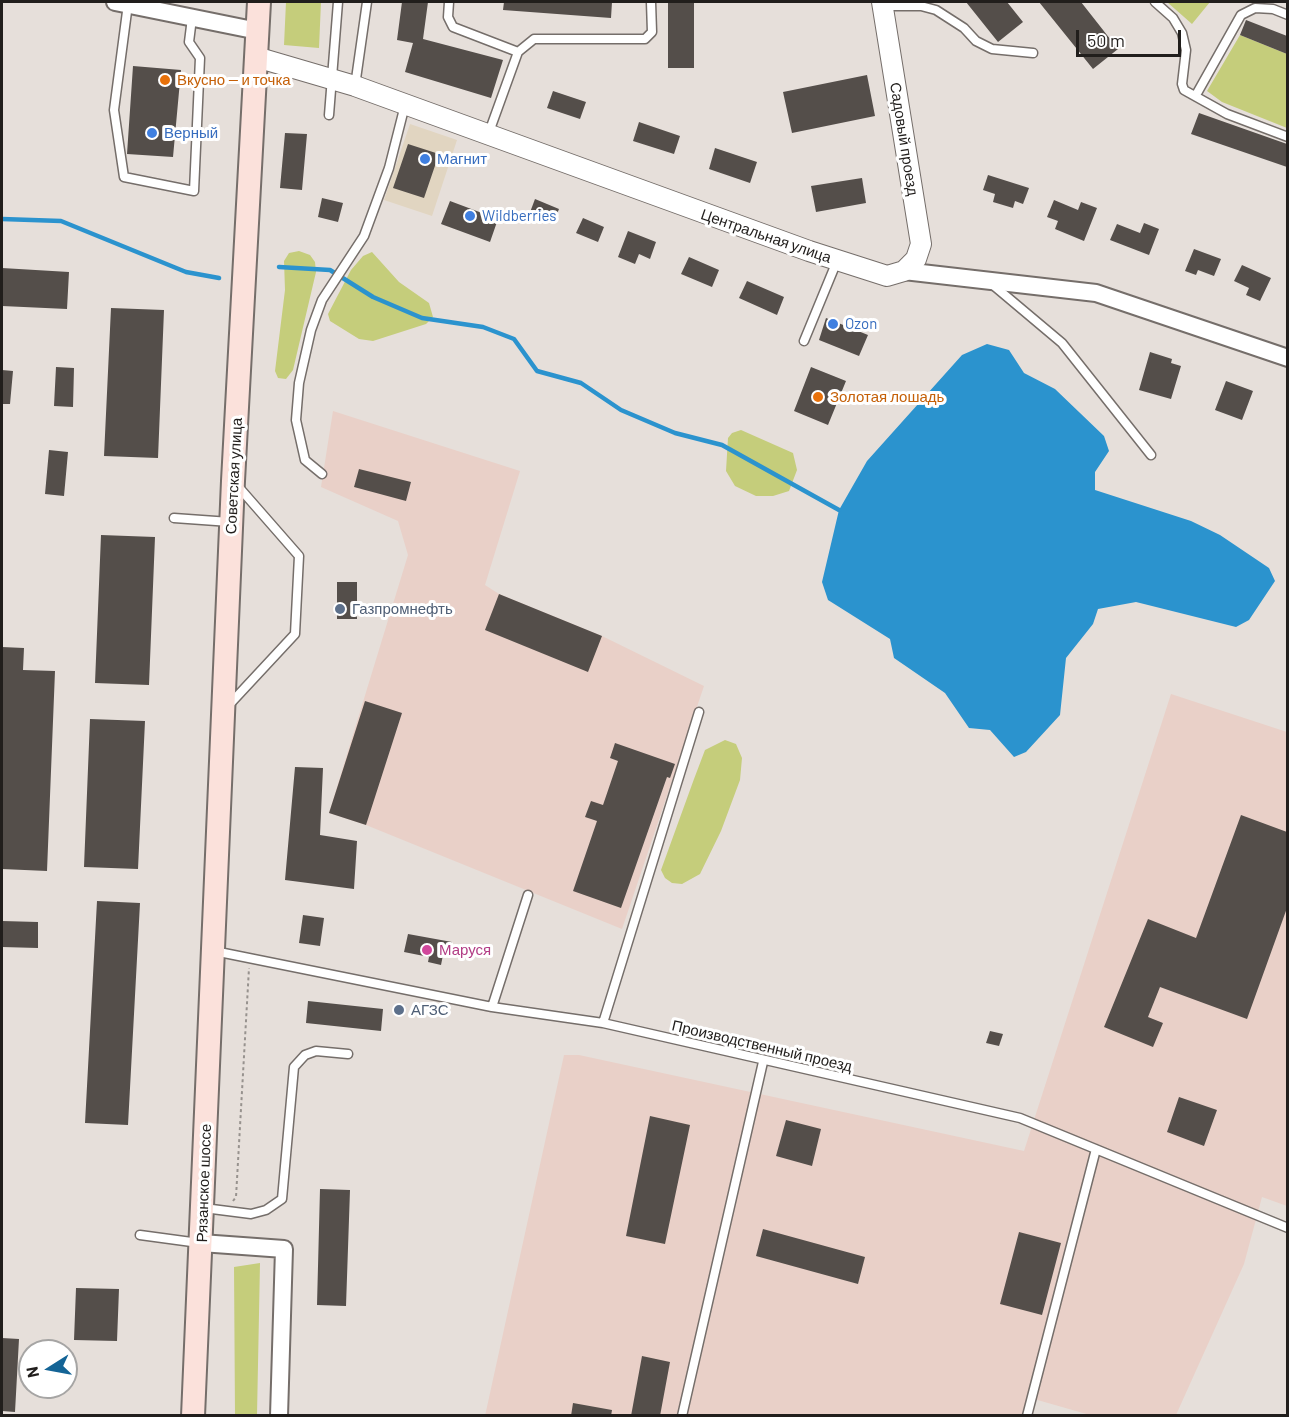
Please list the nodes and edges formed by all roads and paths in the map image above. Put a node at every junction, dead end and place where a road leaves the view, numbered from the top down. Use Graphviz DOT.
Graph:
graph roads {
  1 [pos="259,2"];
  2 [pos="338,2"];
  3 [pos="367,2"];
  4 [pos="448,2"];
  5 [pos="651,2"];
  6 [pos="1155,2"];
  7 [pos="122,3"];
  8 [pos="883,4"];
  9 [pos="1287,15"];
  10 [pos="192,18"];
  11 [pos="258,31"];
  12 [pos="518,52"];
  13 [pos="1033,53"];
  14 [pos="256,57"];
  15 [pos="333,80"];
  16 [pos="355,86"];
  17 [pos="1196,95"];
  18 [pos="405,104"];
  19 [pos="329,116"];
  20 [pos="488,135"];
  21 [pos="1287,137"];
  22 [pos="837,261"];
  23 [pos="904,271"];
  24 [pos="988,281"];
  25 [pos="804,341"];
  26 [pos="1287,358"];
  27 [pos="1151,455"];
  28 [pos="322,474"];
  29 [pos="233,481"];
  30 [pos="174,518"];
  31 [pos="232,522"];
  32 [pos="225,709"];
  33 [pos="699,712"];
  34 [pos="528,896"];
  35 [pos="214,951"];
  36 [pos="249,958"];
  37 [pos="492,1007"];
  38 [pos="603,1023"];
  39 [pos="348,1053"];
  40 [pos="763,1062"];
  41 [pos="1096,1149"];
  42 [pos="203,1208"];
  43 [pos="226,1211"];
  44 [pos="1287,1228"];
  45 [pos="140,1235"];
  46 [pos="201,1243"];
  47 [pos="193,1416"];
  48 [pos="279,1416"];
  49 [pos="682,1416"];
  50 [pos="1027,1416"];
  1 -- 11 [label="main road, Советская улица"];
  2 -- 15 [label="lane"];
  3 -- 16 [label="lane"];
  4 -- 12 [label="lane"];
  5 -- 12 [label="lane"];
  6 -- 17 [label="lane"];
  7 -- 10 [label="street"];
  7 -- 10 [label="lane"];
  8 -- 13 [label="lane"];
  8 -- 23 [label="street, Садовый проезд"];
  9 -- 17 [label="lane"];
  10 -- 11 [label="street"];
  11 -- 14 [label="main road, Советская улица"];
  12 -- 20 [label="lane"];
  14 -- 15 [label="street, Центральная улица"];
  14 -- 29 [label="main road, Советская улица"];
  15 -- 16 [label="street, Центральная улица"];
  15 -- 19 [label="lane"];
  16 -- 18 [label="street, Центральная улица"];
  17 -- 21 [label="lane"];
  18 -- 20 [label="street, Центральная улица"];
  18 -- 28 [label="lane"];
  20 -- 22 [label="street, Центральная улица"];
  22 -- 23 [label="street, Центральная улица"];
  22 -- 25 [label="lane"];
  23 -- 24 [label="street, Центральная улица"];
  24 -- 26 [label="street, Центральная улица"];
  24 -- 27 [label="lane"];
  29 -- 31 [label="main road, Советская улица"];
  29 -- 32 [label="lane"];
  30 -- 31 [label="lane"];
  31 -- 32 [label="main road, Советская улица"];
  32 -- 35 [label="main road, Советская улица"];
  33 -- 38 [label="lane"];
  34 -- 37 [label="lane"];
  35 -- 36 [label="lane, Производственный проезд"];
  35 -- 42 [label="main road, Рязанское шоссе"];
  36 -- 37 [label="lane, Производственный проезд"];
  36 -- 43 [label="path"];
  37 -- 38 [label="lane, Производственный проезд"];
  38 -- 40 [label="lane, Производственный проезд"];
  39 -- 43 [label="lane"];
  40 -- 41 [label="lane, Производственный проезд"];
  40 -- 49 [label="lane"];
  41 -- 44 [label="lane, Производственный проезд"];
  41 -- 50 [label="lane"];
  42 -- 43 [label="lane"];
  42 -- 46 [label="main road, Рязанское шоссе"];
  45 -- 46 [label="lane"];
  46 -- 47 [label="main road, Рязанское шоссе"];
  46 -- 48 [label="street"];
}
